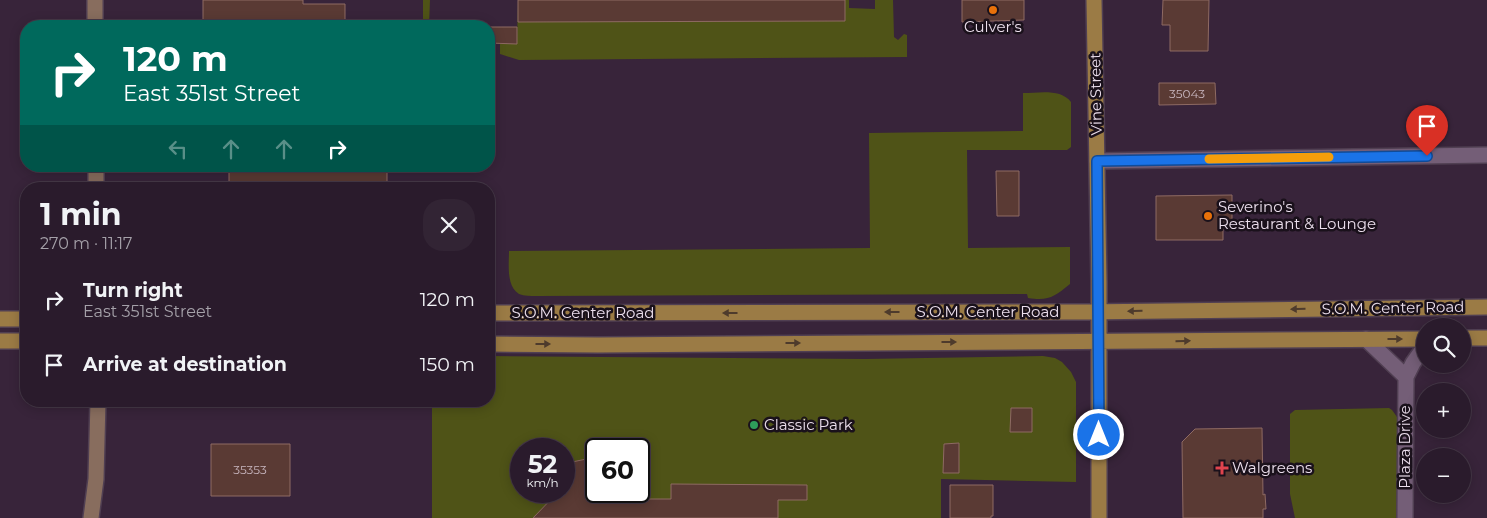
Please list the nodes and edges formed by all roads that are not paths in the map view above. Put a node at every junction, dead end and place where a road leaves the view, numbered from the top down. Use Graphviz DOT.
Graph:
graph roads {
  1 [pos="95,0"];
  2 [pos="1094,0"];
  3 [pos="95,20"];
  4 [pos="1487,155"];
  5 [pos="1097,161"];
  6 [pos="1487,306"];
  7 [pos="1098,312"];
  8 [pos="495,313"];
  9 [pos="0,318"];
  10 [pos="20,319"];
  11 [pos="1471,338"];
  12 [pos="1487,338"];
  13 [pos="1366,339"];
  14 [pos="1416,339"];
  15 [pos="0,341"];
  16 [pos="20,341"];
  17 [pos="1099,342"];
  18 [pos="495,344"];
  19 [pos="1416,359"];
  20 [pos="1406,377"];
  21 [pos="98,407"];
  22 [pos="91,518"];
  23 [pos="1099,518"];
  24 [pos="1405,518"];
  1 -- 3 [label="street"];
  2 -- 5 [label="main road, Vine Street"];
  4 -- 5 [label="street"];
  5 -- 7 [label="main road, Vine Street"];
  6 -- 7 [label="main road, S.O.M. Center Road, one-way"];
  7 -- 8 [label="main road, S.O.M. Center Road, one-way"];
  7 -- 17 [label="main road, Vine Street"];
  9 -- 10 [label="main road"];
  11 -- 12 [label="main road"];
  13 -- 14 [label="main road, S.O.M. Center Road, one-way"];
  17 -- 13 [label="main road, S.O.M. Center Road, one-way"];
  13 -- 20 [label="street"];
  15 -- 16 [label="main road"];
  18 -- 17 [label="main road, S.O.M. Center Road, one-way"];
  17 -- 23 [label="main road, Vine Street"];
  19 -- 20 [label="street, Plaza Drive"];
  20 -- 24 [label="street, Plaza Drive"];
  21 -- 22 [label="street"];
}
